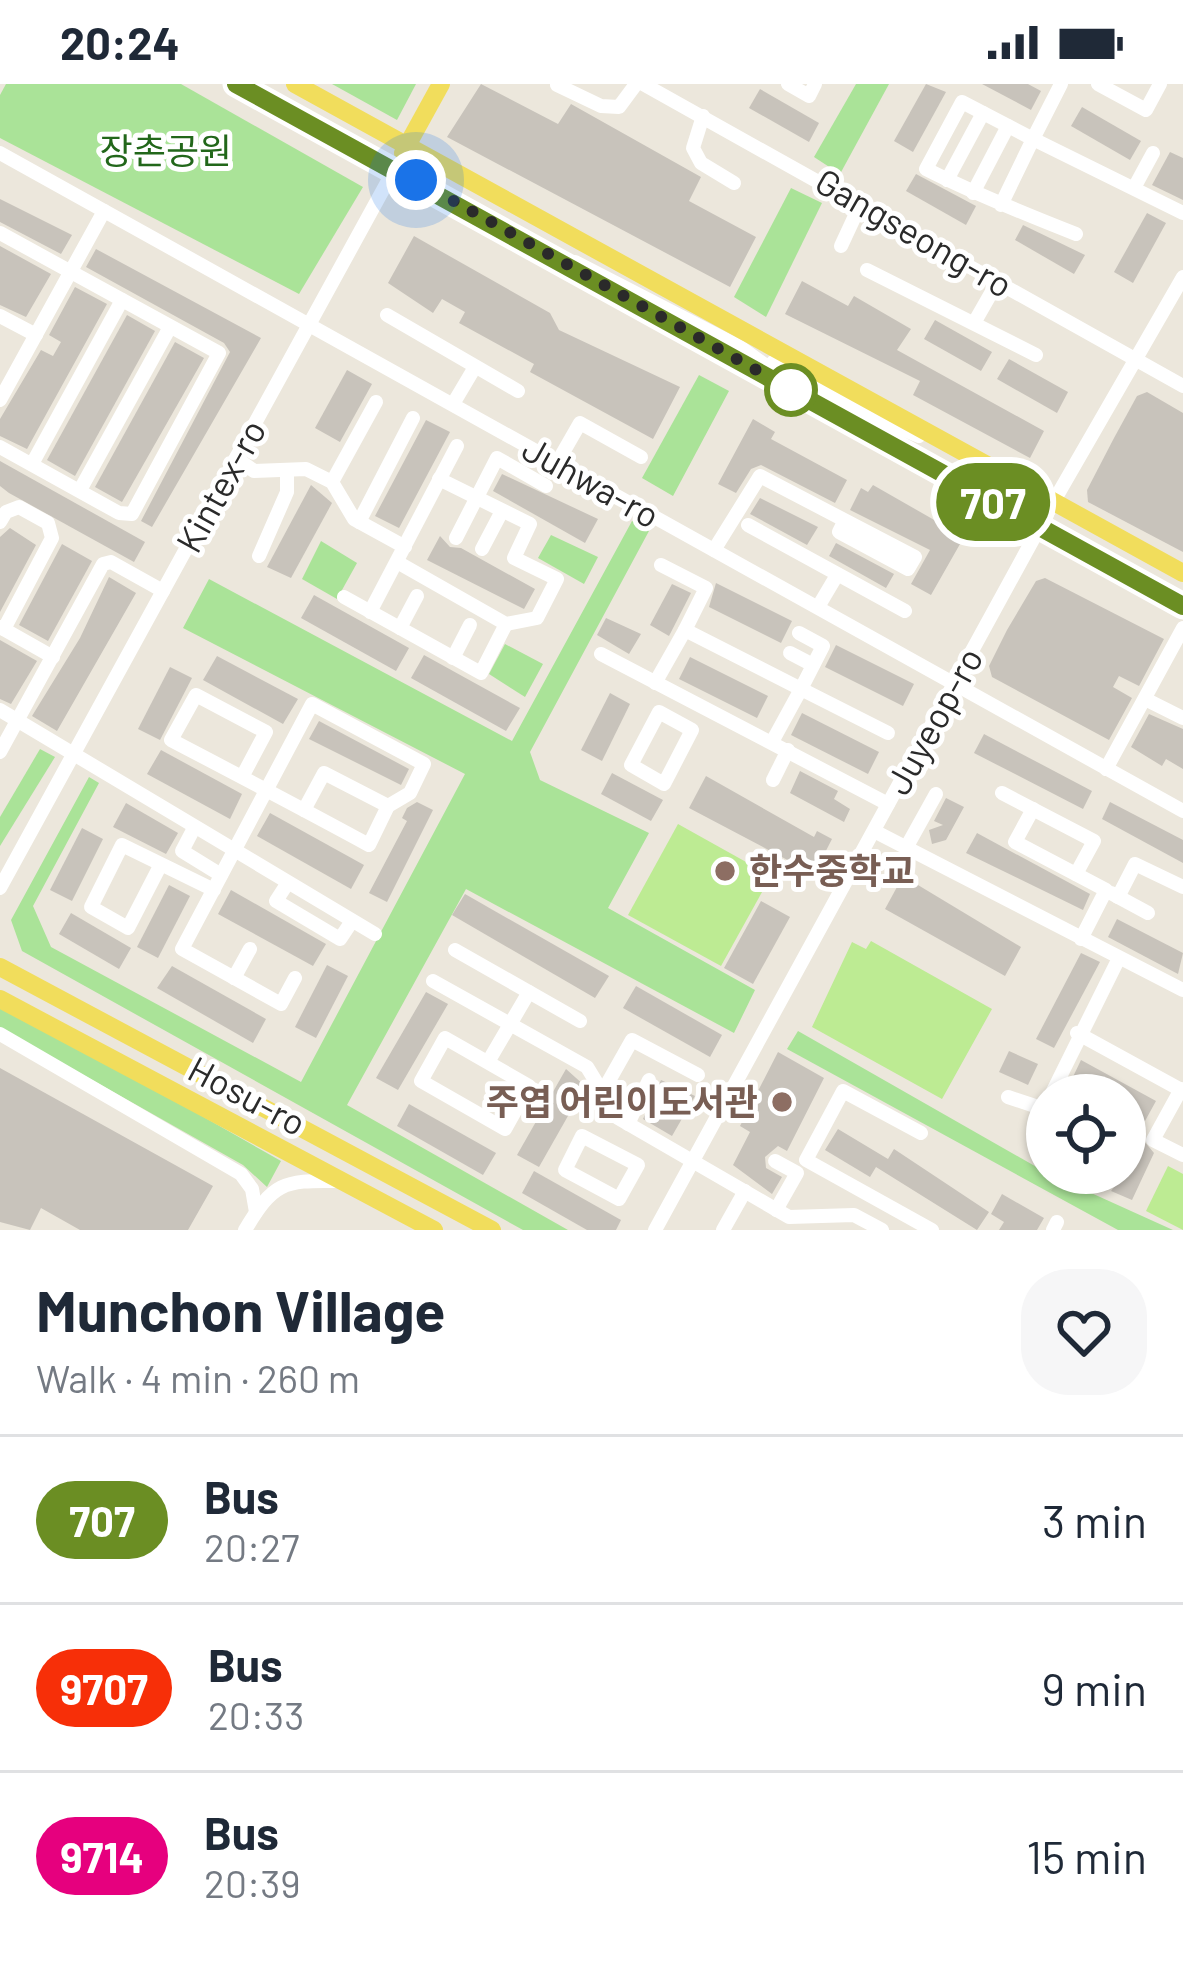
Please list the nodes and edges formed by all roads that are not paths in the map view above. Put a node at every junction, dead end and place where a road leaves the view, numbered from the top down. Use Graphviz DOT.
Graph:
graph roads {
  1 [pos="236,84"];
  2 [pos="295,84"];
  3 [pos="442,84"];
  4 [pos="639,84"];
  5 [pos="788,84"];
  6 [pos="815,84"];
  7 [pos="1061,84"];
  8 [pos="1099,84"];
  9 [pos="1160,84"];
  10 [pos="557,85"];
  11 [pos="982,113"];
  12 [pos="703,116"];
  13 [pos="1008,126"];
  14 [pos="1033,139"];
  15 [pos="407,147"];
  16 [pos="0,153"];
  17 [pos="1154,154"];
  18 [pos="395,168"];
  19 [pos="946,180"];
  20 [pos="734,183"];
  21 [pos="1134,188"];
  22 [pos="973,193"];
  23 [pos="861,203"];
  24 [pos="1001,205"];
  25 [pos="104,211"];
  26 [pos="1183,213"];
  27 [pos="0,233"];
  28 [pos="1076,234"];
  29 [pos="841,246"];
  30 [pos="867,270"];
  31 [pos="71,271"];
  32 [pos="1183,277"];
  33 [pos="998,281"];
  34 [pos="122,300"];
  35 [pos="0,316"];
  36 [pos="387,316"];
  37 [pos="310,322"];
  38 [pos="974,323"];
  39 [pos="170,326"];
  40 [pos="36,335"];
  41 [pos="1036,356"];
  42 [pos="1135,358"];
  43 [pos="475,367"];
  44 [pos="1183,386"];
  45 [pos="518,391"];
  46 [pos="0,398"];
  47 [pos="376,402"];
  48 [pos="453,404"];
  49 [pos="413,418"];
  50 [pos="457,446"];
  51 [pos="0,447"];
  52 [pos="641,457"];
  53 [pos="236,458"];
  54 [pos="557,463"];
  55 [pos="32,464"];
  56 [pos="287,471"];
  57 [pos="440,479"];
  58 [pos="332,482"];
  59 [pos="546,485"];
  60 [pos="80,490"];
  61 [pos="475,497"];
  62 [pos="1054,501"];
  63 [pos="502,511"];
  64 [pos="359,521"];
  65 [pos="0,522"];
  66 [pos="844,522"];
  67 [pos="748,525"];
  68 [pos="1040,528"];
  69 [pos="456,538"];
  70 [pos="405,547"];
  71 [pos="482,549"];
  72 [pos="714,550"];
  73 [pos="259,556"];
  74 [pos="397,562"];
  75 [pos="661,565"];
  76 [pos="1183,573"];
  77 [pos="837,575"];
  78 [pos="163,591"];
  79 [pos="417,596"];
  80 [pos="344,597"];
  81 [pos="1183,606"];
  82 [pos="818,608"];
  83 [pos="905,611"];
  84 [pos="370,612"];
  85 [pos="506,624"];
  86 [pos="470,625"];
  87 [pos="2,628"];
  88 [pos="400,628"];
  89 [pos="1183,628"];
  90 [pos="685,630"];
  91 [pos="799,634"];
  92 [pos="790,653"];
  93 [pos="602,654"];
  94 [pos="53,656"];
  95 [pos="453,658"];
  96 [pos="813,665"];
  97 [pos="954,682"];
  98 [pos="655,683"];
  99 [pos="801,689"];
  100 [pos="1145,699"];
  101 [pos="688,700"];
  102 [pos="0,710"];
  103 [pos="1183,718"];
  104 [pos="17,719"];
  105 [pos="677,722"];
  106 [pos="889,733"];
  107 [pos="772,742"];
  108 [pos="788,750"];
  109 [pos="75,751"];
  110 [pos="0,752"];
  111 [pos="1106,770"];
  112 [pos="242,777"];
  113 [pos="773,780"];
  114 [pos="265,789"];
  115 [pos="1002,793"];
  116 [pos="936,794"];
  117 [pos="888,805"];
  118 [pos="388,806"];
  119 [pos="1033,808"];
  120 [pos="304,810"];
  121 [pos="1183,811"];
  122 [pos="193,830"];
  123 [pos="874,832"];
  124 [pos="906,848"];
  125 [pos="232,853"];
  126 [pos="160,866"];
  127 [pos="1076,874"];
  128 [pos="218,882"];
  129 [pos="1183,886"];
  130 [pos="0,888"];
  131 [pos="1112,894"];
  132 [pos="1148,913"];
  133 [pos="375,934"];
  134 [pos="1081,938"];
  135 [pos="250,949"];
  136 [pos="455,950"];
  137 [pos="1119,958"];
  138 [pos="0,968"];
  139 [pos="234,978"];
  140 [pos="295,978"];
  141 [pos="433,981"];
  142 [pos="1183,990"];
  143 [pos="529,992"];
  144 [pos="0,999"];
  145 [pos="580,1021"];
  146 [pos="510,1024"];
  147 [pos="1077,1033"];
  148 [pos="0,1034"];
  149 [pos="488,1063"];
  150 [pos="1060,1074"];
  151 [pos="698,1076"];
  152 [pos="649,1080"];
  153 [pos="1182,1090"];
  154 [pos="602,1093"];
  155 [pos="1008,1097"];
  156 [pos="1026,1103"];
  157 [pos="623,1121"];
  158 [pos="921,1133"];
  159 [pos="604,1147"];
  160 [pos="1183,1155"];
  161 [pos="693,1160"];
  162 [pos="775,1160"];
  163 [pos="341,1181"];
  164 [pos="745,1191"];
  165 [pos="256,1212"];
  166 [pos="899,1212"];
  167 [pos="783,1219"];
  168 [pos="245,1230"];
  169 [pos="434,1230"];
  170 [pos="492,1230"];
  171 [pos="656,1230"];
  172 [pos="723,1230"];
  173 [pos="886,1230"];
  174 [pos="932,1230"];
  1 -- 18 [label="main road"];
  2 -- 15 [label="main road"];
  3 -- 15 [label="main road, Kintex-ro"];
  4 -- 10 [label="street"];
  4 -- 12 [label="street, Gangseong-ro"];
  5 -- 6 [label="street"];
  7 -- 14 [label="street"];
  8 -- 9 [label="street"];
  11 -- 13 [label="street"];
  11 -- 19 [label="street"];
  11 -- 19 [label="street"];
  12 -- 20 [label="street"];
  12 -- 23 [label="street, Gangseong-ro"];
  13 -- 14 [label="street"];
  13 -- 22 [label="street"];
  14 -- 21 [label="street"];
  14 -- 24 [label="street"];
  15 -- 18 [label="main road, Kintex-ro"];
  15 -- 62 [label="main road"];
  16 -- 25 [label="street, Juhwa-ro"];
  17 -- 21 [label="street"];
  18 -- 37 [label="street, Kintex-ro"];
  18 -- 68 [label="main road"];
  19 -- 22 [label="street"];
  21 -- 26 [label="street"];
  22 -- 24 [label="street"];
  23 -- 29 [label="street"];
  23 -- 33 [label="street, Gangseong-ro"];
  24 -- 28 [label="street"];
  25 -- 31 [label="street"];
  25 -- 37 [label="street, Juhwa-ro"];
  27 -- 31 [label="street"];
  30 -- 38 [label="street"];
  31 -- 34 [label="street"];
  31 -- 40 [label="street"];
  32 -- 42 [label="street, Juyeop-ro"];
  33 -- 38 [label="street"];
  33 -- 42 [label="street, Gangseong-ro"];
  34 -- 39 [label="street"];
  34 -- 55 [label="street"];
  35 -- 40 [label="street"];
  36 -- 43 [label="street"];
  37 -- 48 [label="street, Juhwa-ro"];
  37 -- 53 [label="street, Kintex-ro"];
  38 -- 41 [label="street"];
  39 -- 60 [label="street"];
  39 -- 60 [label="street"];
  40 -- 46 [label="street"];
  42 -- 44 [label="street, Gangseong-ro"];
  42 -- 62 [label="street, Juyeop-ro"];
  43 -- 45 [label="street"];
  43 -- 48 [label="street"];
  47 -- 58 [label="street"];
  48 -- 54 [label="street, Juhwa-ro"];
  49 -- 64 [label="street"];
  50 -- 57 [label="street"];
  51 -- 55 [label="street"];
  52 -- 54 [label="street"];
  53 -- 56 [label="street"];
  53 -- 78 [label="street, Kintex-ro"];
  54 -- 72 [label="street, Juhwa-ro"];
  55 -- 60 [label="street"];
  56 -- 58 [label="street"];
  56 -- 73 [label="street"];
  57 -- 61 [label="street"];
  57 -- 70 [label="street"];
  58 -- 64 [label="street"];
  59 -- 61 [label="street"];
  61 -- 63 [label="street"];
  61 -- 69 [label="street"];
  62 -- 68 [label="street, Juyeop-ro"];
  62 -- 76 [label="main road"];
  63 -- 71 [label="street"];
  63 -- 85 [label="street"];
  64 -- 70 [label="street"];
  65 -- 87 [label="street"];
  66 -- 66 [label="street"];
  66 -- 72 [label="street"];
  67 -- 77 [label="street"];
  68 -- 81 [label="main road"];
  68 -- 97 [label="street, Juyeop-ro"];
  70 -- 74 [label="street"];
  72 -- 82 [label="street, Juhwa-ro"];
  74 -- 84 [label="street"];
  74 -- 85 [label="street"];
  75 -- 90 [label="street"];
  77 -- 82 [label="street"];
  77 -- 83 [label="street"];
  78 -- 94 [label="street"];
  78 -- 109 [label="street, Kintex-ro"];
  79 -- 88 [label="street"];
  80 -- 84 [label="street"];
  82 -- 97 [label="street, Juhwa-ro"];
  84 -- 88 [label="street"];
  85 -- 95 [label="street"];
  86 -- 95 [label="street"];
  87 -- 94 [label="street"];
  88 -- 95 [label="street"];
  89 -- 100 [label="street"];
  90 -- 98 [label="street"];
  90 -- 99 [label="street"];
  91 -- 96 [label="street"];
  92 -- 96 [label="street"];
  93 -- 98 [label="street"];
  94 -- 104 [label="street"];
  96 -- 99 [label="street"];
  97 -- 111 [label="street, Juhwa-ro"];
  97 -- 117 [label="street, Juyeop-ro"];
  98 -- 101 [label="street"];
  99 -- 106 [label="street"];
  99 -- 107 [label="street"];
  100 -- 103 [label="street"];
  100 -- 111 [label="street"];
  101 -- 105 [label="street"];
  101 -- 107 [label="street"];
  102 -- 104 [label="street"];
  104 -- 109 [label="street"];
  104 -- 110 [label="street"];
  105 -- 105 [label="street"];
  107 -- 108 [label="street"];
  108 -- 113 [label="street"];
  108 -- 117 [label="street"];
  109 -- 122 [label="street"];
  109 -- 130 [label="street, Kintex-ro"];
  111 -- 121 [label="street, Juhwa-ro"];
  112 -- 112 [label="street"];
  112 -- 114 [label="street"];
  114 -- 118 [label="street"];
  114 -- 120 [label="street"];
  114 -- 125 [label="street"];
  115 -- 119 [label="street"];
  116 -- 124 [label="street"];
  117 -- 123 [label="street, Juyeop-ro"];
  118 -- 120 [label="street"];
  118 -- 120 [label="street"];
  119 -- 127 [label="street"];
  119 -- 127 [label="street"];
  122 -- 125 [label="street"];
  122 -- 128 [label="street"];
  123 -- 124 [label="street"];
  123 -- 161 [label="street, Juyeop-ro"];
  124 -- 134 [label="street"];
  125 -- 128 [label="street"];
  125 -- 133 [label="street"];
  126 -- 126 [label="street"];
  126 -- 128 [label="street"];
  127 -- 131 [label="street"];
  128 -- 139 [label="street"];
  129 -- 131 [label="street"];
  131 -- 132 [label="street"];
  131 -- 134 [label="street"];
  134 -- 137 [label="street"];
  135 -- 139 [label="street"];
  136 -- 143 [label="street"];
  137 -- 142 [label="street"];
  137 -- 147 [label="street"];
  138 -- 170 [label="main road, Hosu-ro"];
  139 -- 140 [label="street"];
  141 -- 146 [label="street"];
  143 -- 145 [label="street"];
  143 -- 146 [label="street"];
  144 -- 163 [label="main road, Hosu-ro"];
  146 -- 149 [label="street"];
  146 -- 154 [label="street"];
  147 -- 150 [label="street"];
  147 -- 153 [label="street"];
  148 -- 165 [label="street"];
  149 -- 149 [label="street"];
  151 -- 154 [label="street"];
  152 -- 157 [label="street"];
  153 -- 160 [label="street"];
  154 -- 157 [label="street"];
  155 -- 156 [label="street"];
  157 -- 159 [label="street"];
  157 -- 161 [label="street"];
  158 -- 166 [label="street"];
  159 -- 159 [label="street"];
  161 -- 164 [label="street"];
  161 -- 171 [label="street, Juyeop-ro"];
  162 -- 167 [label="street"];
  163 -- 165 [label="street"];
  163 -- 169 [label="main road, Hosu-ro"];
  164 -- 167 [label="street"];
  164 -- 172 [label="street"];
  165 -- 168 [label="street"];
  166 -- 173 [label="street"];
  166 -- 174 [label="street"];
  167 -- 173 [label="street"];
}
